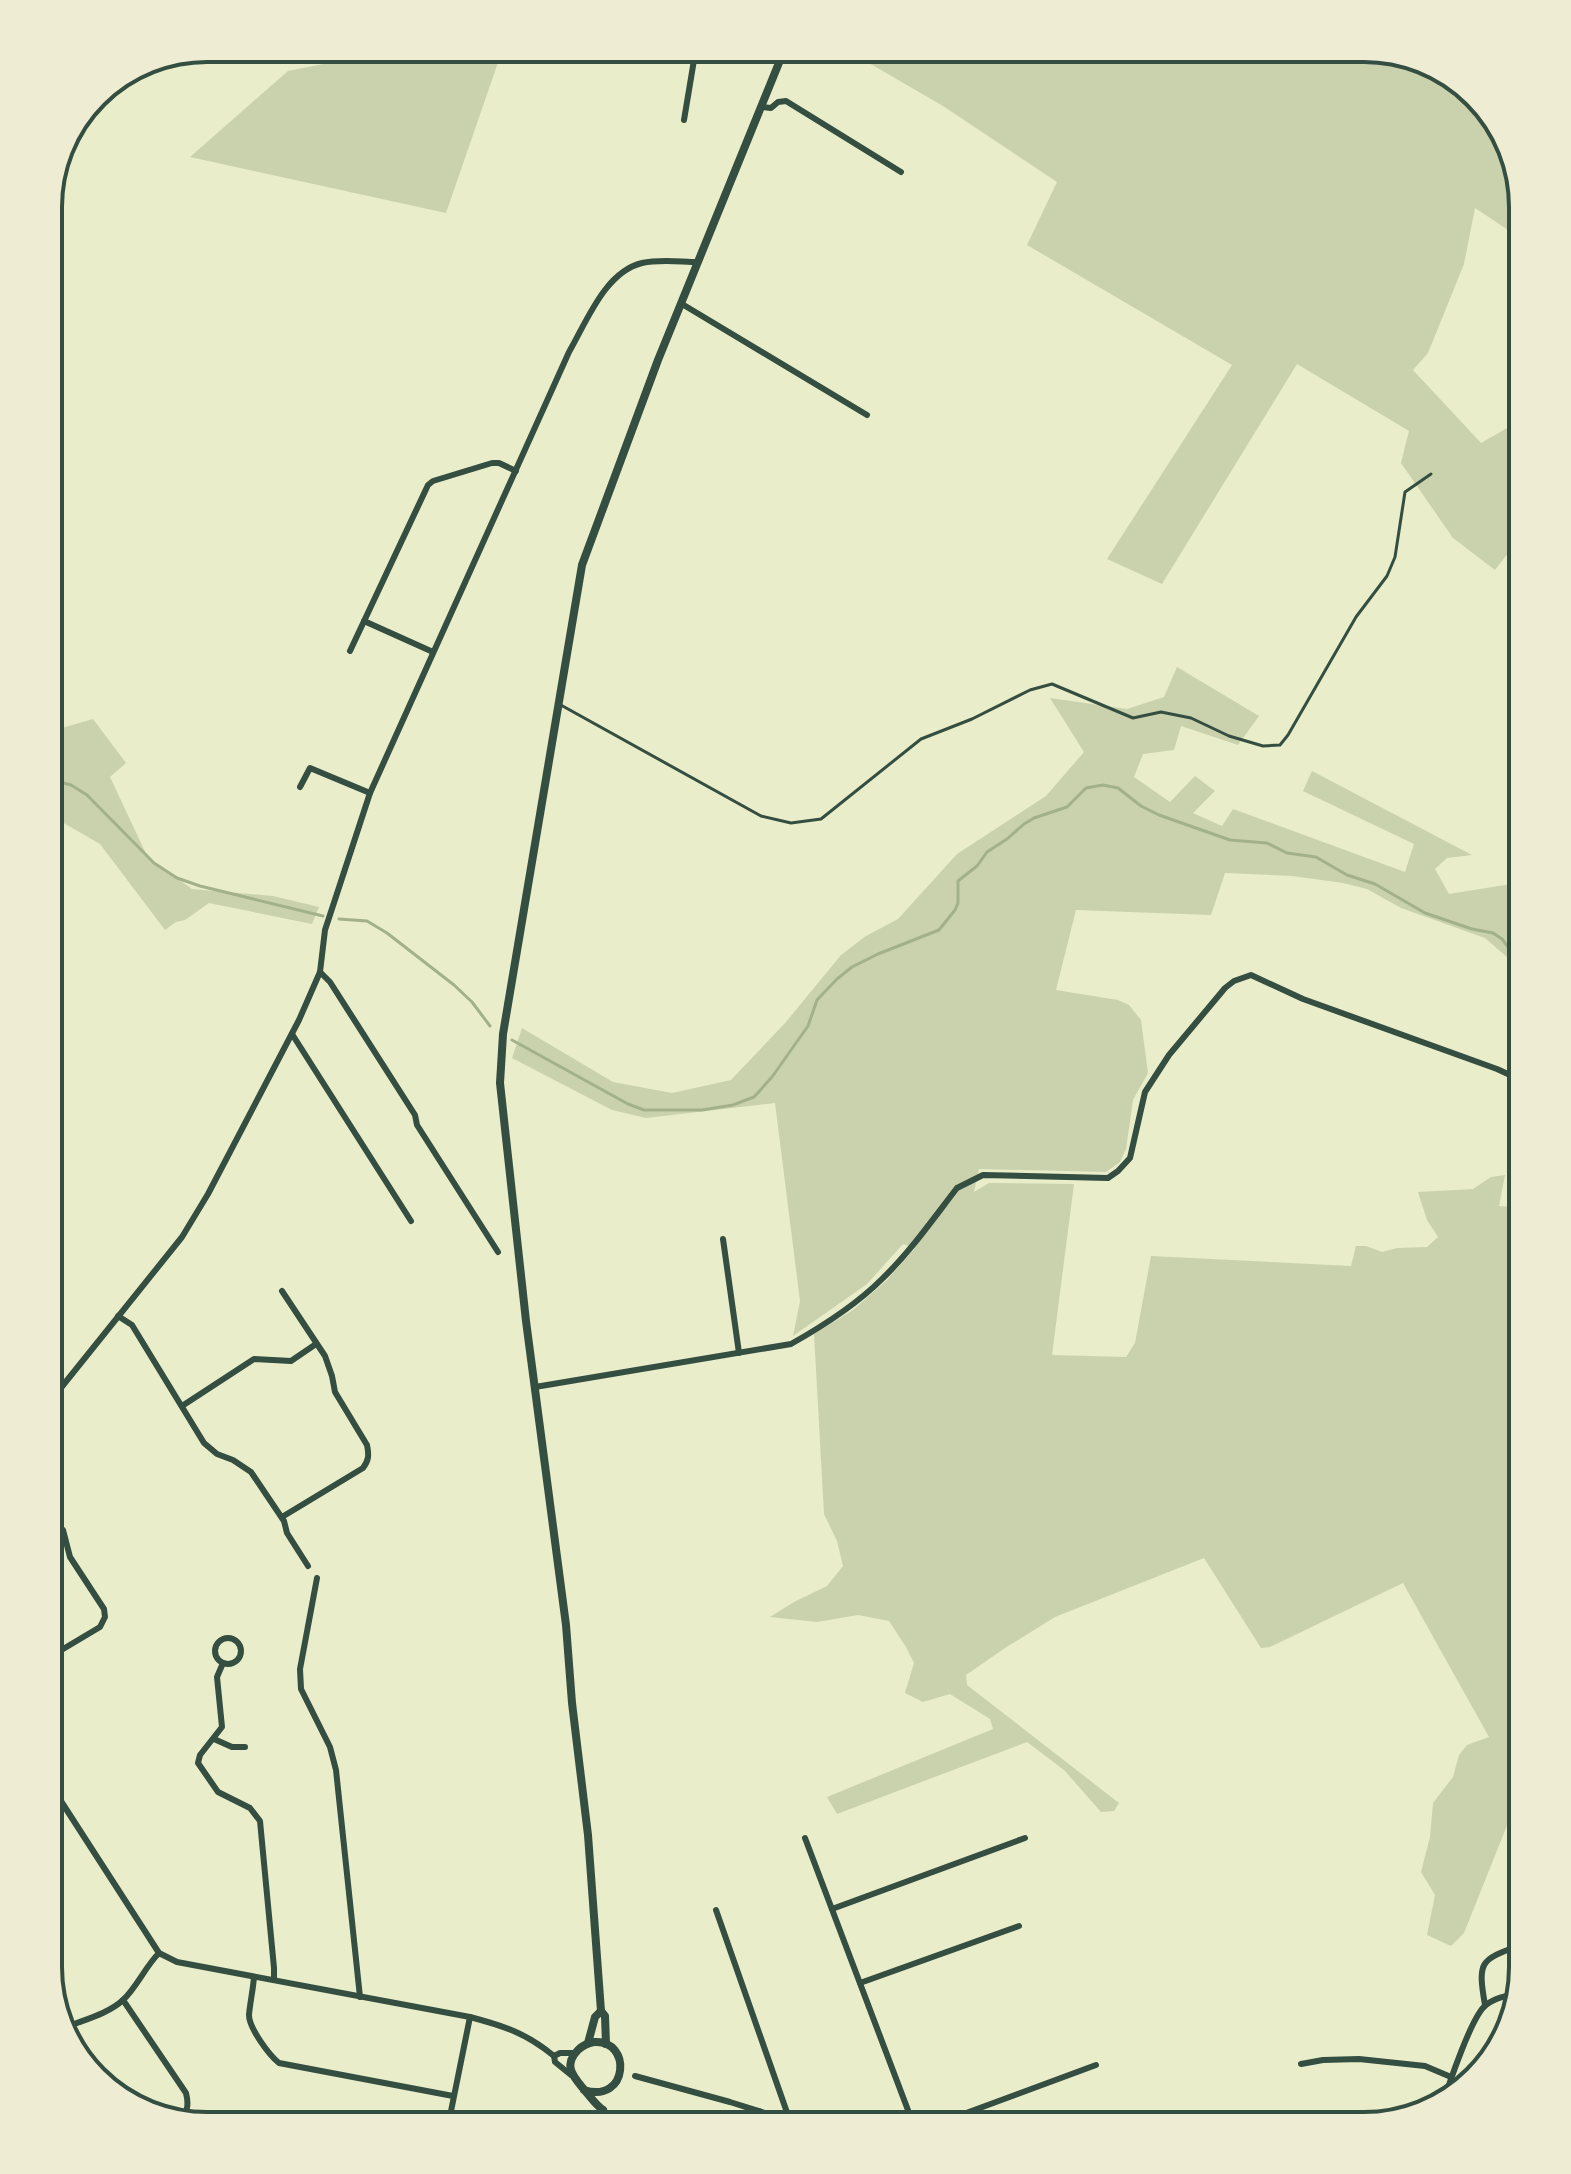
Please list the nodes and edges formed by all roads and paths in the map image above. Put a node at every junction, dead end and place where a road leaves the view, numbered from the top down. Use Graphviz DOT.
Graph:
graph roads {
  1 [pos="694,62"];
  2 [pos="780,62"];
  3 [pos="762,107"];
  4 [pos="684,120"];
  5 [pos="901,172"];
  6 [pos="698,262"];
  7 [pos="682,304"];
  8 [pos="867,415"];
  9 [pos="516,471"];
  10 [pos="1431,474"];
  11 [pos="364,621"];
  12 [pos="350,651"];
  13 [pos="433,652"];
  14 [pos="559,704"];
  15 [pos="300,787"];
  16 [pos="370,793"];
  17 [pos="320,972"];
  18 [pos="292,1034"];
  19 [pos="1509,1075"];
  20 [pos="411,1221"];
  21 [pos="723,1239"];
  22 [pos="498,1252"];
  23 [pos="282,1291"];
  24 [pos="118,1316"];
  25 [pos="316,1344"];
  26 [pos="739,1353"];
  27 [pos="62,1386"];
  28 [pos="535,1387"];
  29 [pos="182,1406"];
  30 [pos="282,1517"];
  31 [pos="63,1530"];
  32 [pos="308,1566"];
  33 [pos="317,1578"];
  34 [pos="62,1650"];
  35 [pos="223,1663"];
  36 [pos="214,1739"];
  37 [pos="245,1747"];
  38 [pos="62,1803"];
  39 [pos="805,1838"];
  40 [pos="1025,1838"];
  41 [pos="832,1909"];
  42 [pos="716,1910"];
  43 [pos="1019,1926"];
  44 [pos="1509,1949"];
  45 [pos="159,1953"];
  46 [pos="254,1977"];
  47 [pos="274,1980"];
  48 [pos="860,1983"];
  49 [pos="1506,1995"];
  50 [pos="360,1997"];
  51 [pos="123,2000"];
  52 [pos="1485,2005"];
  53 [pos="601,2011"];
  54 [pos="470,2017"];
  55 [pos="73,2024"];
  56 [pos="588,2043"];
  57 [pos="606,2044"];
  58 [pos="575,2053"];
  59 [pos="554,2056"];
  60 [pos="1301,2064"];
  61 [pos="1096,2065"];
  62 [pos="621,2066"];
  63 [pos="572,2076"];
  64 [pos="635,2076"];
  65 [pos="1451,2077"];
  66 [pos="618,2080"];
  67 [pos="1449,2084"];
  68 [pos="584,2090"];
  69 [pos="453,2096"];
  70 [pos="606,2100"];
  71 [pos="187,2110"];
  72 [pos="759,2111"];
  73 [pos="450,2112"];
  74 [pos="606,2112"];
  75 [pos="762,2112"];
  76 [pos="787,2112"];
  77 [pos="909,2112"];
  78 [pos="969,2112"];
  1 -- 4 [label="street"];
  2 -- 3 [label="main road"];
  3 -- 5 [label="street"];
  3 -- 6 [label="main road"];
  6 -- 7 [label="main road"];
  6 -- 9 [label="street"];
  7 -- 8 [label="street"];
  7 -- 14 [label="main road"];
  9 -- 11 [label="street"];
  9 -- 13 [label="street"];
  10 -- 14 [label="lane"];
  11 -- 12 [label="street"];
  11 -- 13 [label="street"];
  13 -- 16 [label="street"];
  14 -- 28 [label="main road"];
  15 -- 16 [label="street"];
  16 -- 17 [label="street"];
  17 -- 18 [label="street"];
  17 -- 22 [label="street"];
  18 -- 20 [label="street"];
  18 -- 24 [label="street"];
  19 -- 26 [label="street"];
  21 -- 26 [label="street"];
  23 -- 25 [label="street"];
  24 -- 27 [label="street"];
  24 -- 29 [label="street"];
  25 -- 29 [label="street"];
  25 -- 30 [label="street"];
  26 -- 28 [label="street"];
  28 -- 53 [label="main road"];
  29 -- 30 [label="street"];
  30 -- 32 [label="street"];
  31 -- 34 [label="street"];
  33 -- 50 [label="street"];
  35 -- 35 [label="street"];
  35 -- 36 [label="street"];
  36 -- 37 [label="street"];
  36 -- 47 [label="street"];
  38 -- 45 [label="street"];
  39 -- 41 [label="street"];
  40 -- 41 [label="street"];
  41 -- 48 [label="street"];
  42 -- 76 [label="street"];
  43 -- 48 [label="street"];
  44 -- 52 [label="street"];
  45 -- 46 [label="street"];
  45 -- 51 [label="street"];
  46 -- 47 [label="street"];
  46 -- 69 [label="street"];
  47 -- 50 [label="street"];
  48 -- 77 [label="street"];
  49 -- 52 [label="street"];
  50 -- 54 [label="street"];
  51 -- 55 [label="street"];
  51 -- 71 [label="street"];
  52 -- 65 [label="street"];
  53 -- 56 [label="main road"];
  53 -- 57 [label="main road"];
  54 -- 59 [label="street"];
  54 -- 69 [label="street"];
  56 -- 57 [label="main road"];
  56 -- 58 [label="main road"];
  57 -- 62 [label="main road"];
  58 -- 59 [label="street"];
  58 -- 63 [label="main road"];
  59 -- 63 [label="street"];
  60 -- 65 [label="street"];
  61 -- 78 [label="street"];
  62 -- 64 [label="street"];
  62 -- 66 [label="main road"];
  63 -- 68 [label="main road"];
  64 -- 66 [label="street"];
  64 -- 72 [label="street"];
  65 -- 67 [label="street"];
  66 -- 70 [label="main road"];
  68 -- 70 [label="main road"];
  68 -- 70 [label="main road"];
  69 -- 73 [label="street"];
  70 -- 74 [label="main road"];
  72 -- 75 [label="street"];
}
